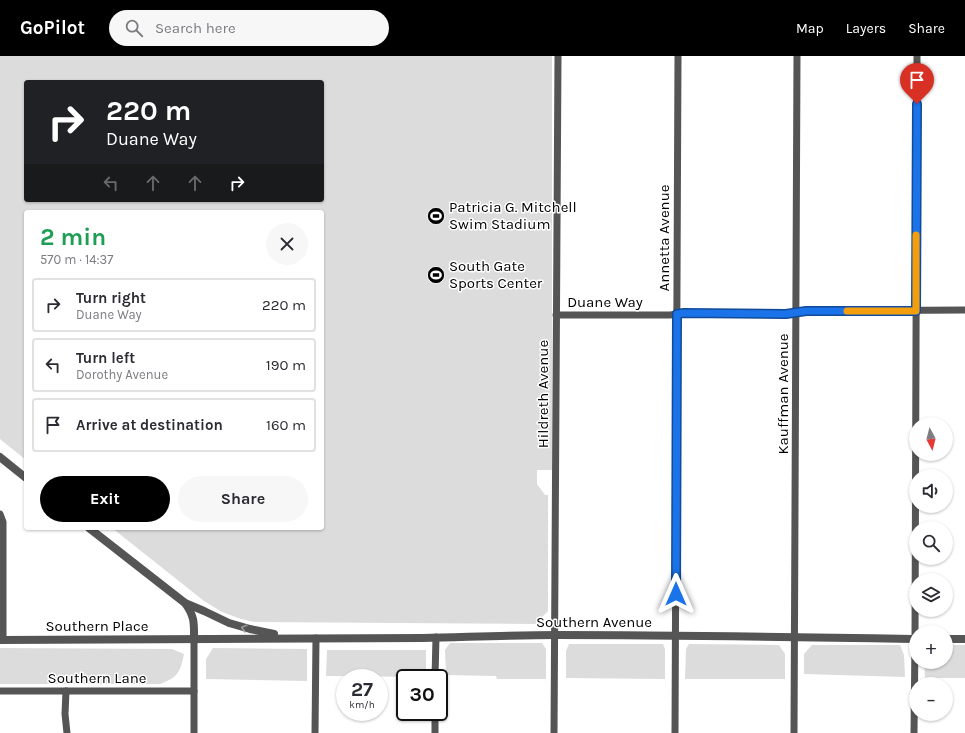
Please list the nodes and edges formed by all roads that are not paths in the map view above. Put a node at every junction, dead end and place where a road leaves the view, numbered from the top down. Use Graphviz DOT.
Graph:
graph roads {
  1 [pos="558,56"];
  2 [pos="678,56"];
  3 [pos="797,56"];
  4 [pos="917,56"];
  5 [pos="965,310"];
  6 [pos="916,311"];
  7 [pos="796,313"];
  8 [pos="677,314"];
  9 [pos="556,315"];
  10 [pos="0,458"];
  11 [pos="24,476"];
  12 [pos="0,514"];
  13 [pos="92,530"];
  14 [pos="2,594"];
  15 [pos="185,603"];
  16 [pos="915,625"];
  17 [pos="555,635"];
  18 [pos="676,636"];
  19 [pos="436,637"];
  20 [pos="794,637"];
  21 [pos="296,638"];
  22 [pos="316,638"];
  23 [pos="909,639"];
  24 [pos="953,639"];
  25 [pos="965,639"];
  26 [pos="2,640"];
  27 [pos="194,640"];
  28 [pos="436,669"];
  29 [pos="915,669"];
  30 [pos="0,691"];
  31 [pos="66,691"];
  32 [pos="194,691"];
  33 [pos="435,721"];
  34 [pos="67,733"];
  35 [pos="194,733"];
  36 [pos="316,733"];
  37 [pos="435,733"];
  38 [pos="554,733"];
  39 [pos="675,733"];
  40 [pos="794,733"];
  41 [pos="914,733"];
  1 -- 9 [label="street, Hildreth Avenue"];
  2 -- 8 [label="street, Annetta Avenue"];
  3 -- 7 [label="street, Kauffman Avenue"];
  4 -- 6 [label="street"];
  5 -- 6 [label="street, Duane Way"];
  6 -- 7 [label="street, Duane Way"];
  6 -- 16 [label="street"];
  7 -- 8 [label="street, Duane Way"];
  7 -- 20 [label="street, Kauffman Avenue"];
  8 -- 9 [label="street, Duane Way"];
  8 -- 18 [label="street, Annetta Avenue"];
  9 -- 17 [label="street, Hildreth Avenue"];
  10 -- 11 [label="street"];
  12 -- 14 [label="street"];
  13 -- 15 [label="street, Southern Avenue"];
  14 -- 26 [label="street"];
  21 -- 15 [label="street, Southern Avenue, one-way"];
  15 -- 27 [label="street, Southern Avenue"];
  17 -- 18 [label="street, Southern Avenue"];
  17 -- 19 [label="street, Southern Avenue"];
  17 -- 38 [label="street, Hildreth Avenue"];
  18 -- 20 [label="street, Southern Avenue"];
  18 -- 39 [label="street, Annetta Avenue"];
  19 -- 22 [label="street, Southern Avenue"];
  19 -- 28 [label="street"];
  20 -- 23 [label="street, Southern Avenue"];
  20 -- 40 [label="street, Kauffman Avenue"];
  21 -- 22 [label="street, Southern Avenue"];
  21 -- 27 [label="street, Southern Avenue"];
  22 -- 36 [label="street"];
  24 -- 25 [label="street"];
  26 -- 27 [label="street, Southern Place"];
  27 -- 32 [label="street"];
  29 -- 41 [label="street"];
  30 -- 31 [label="street, Southern Lane"];
  31 -- 32 [label="street, Southern Lane"];
  31 -- 34 [label="street"];
  32 -- 35 [label="street"];
  33 -- 37 [label="street"];
}
